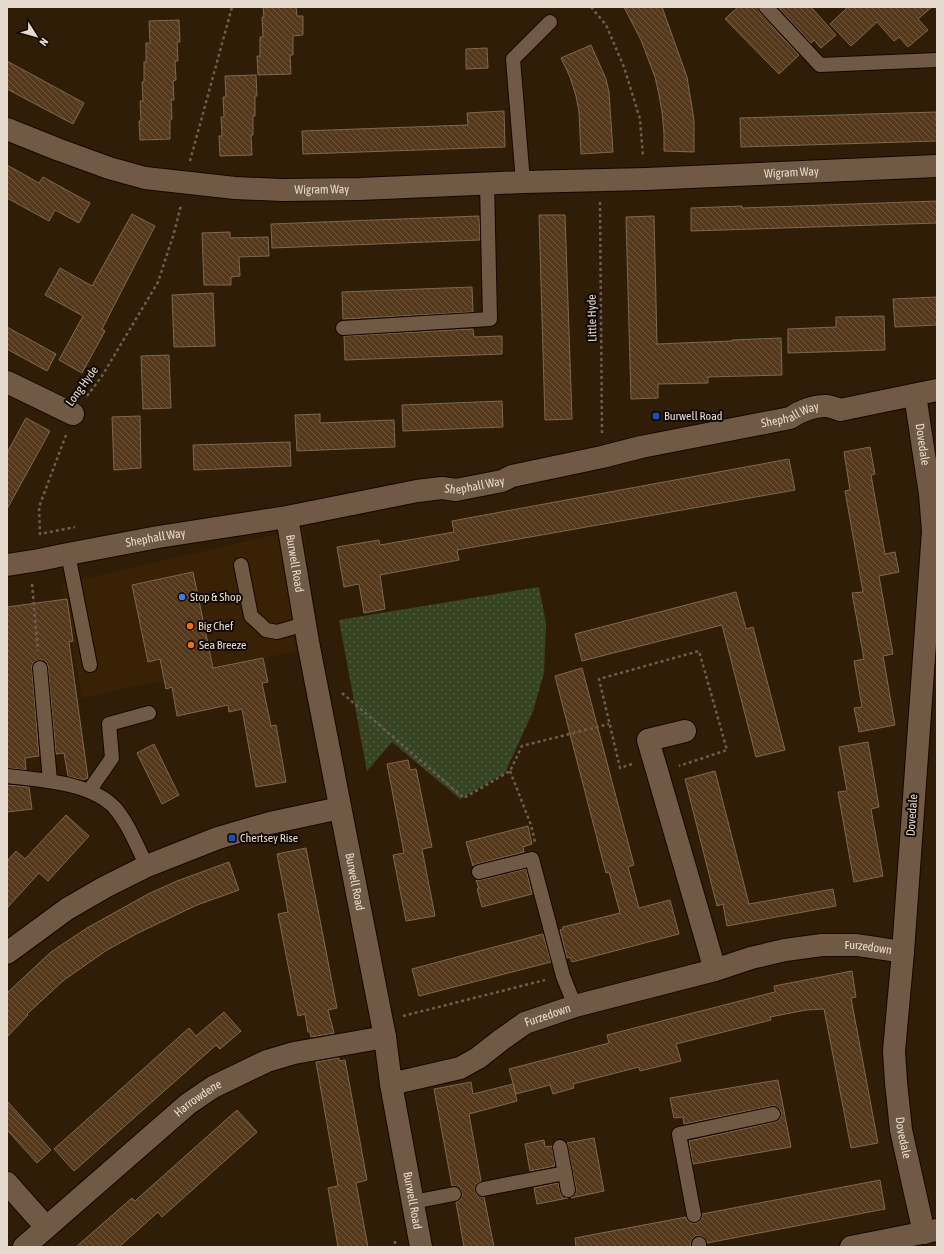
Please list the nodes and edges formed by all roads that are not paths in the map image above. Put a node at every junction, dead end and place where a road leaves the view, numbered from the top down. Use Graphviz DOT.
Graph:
graph roads {
  1 [pos="766,7"];
  2 [pos="550,22"];
  3 [pos="937,60"];
  4 [pos="7,129"];
  5 [pos="937,166"];
  6 [pos="523,182"];
  7 [pos="488,183"];
  8 [pos="343,328"];
  9 [pos="7,382"];
  10 [pos="937,390"];
  11 [pos="916,395"];
  12 [pos="73,414"];
  13 [pos="287,517"];
  14 [pos="68,554"];
  15 [pos="7,565"];
  16 [pos="241,565"];
  17 [pos="932,618"];
  18 [pos="305,624"];
  19 [pos="90,665"];
  20 [pos="40,668"];
  21 [pos="149,713"];
  22 [pos="685,731"];
  23 [pos="7,776"];
  24 [pos="50,781"];
  25 [pos="89,791"];
  26 [pos="340,808"];
  27 [pos="147,866"];
  28 [pos="479,872"];
  29 [pos="903,952"];
  30 [pos="7,953"];
  31 [pos="715,970"];
  32 [pos="575,1006"];
  33 [pos="384,1029"];
  34 [pos="391,1084"];
  35 [pos="773,1114"];
  36 [pos="560,1147"];
  37 [pos="565,1173"];
  38 [pos="7,1183"];
  39 [pos="483,1189"];
  40 [pos="568,1190"];
  41 [pos="454,1194"];
  42 [pos="413,1202"];
  43 [pos="694,1215"];
  44 [pos="46,1227"];
  45 [pos="930,1232"];
  46 [pos="24,1247"];
  47 [pos="421,1247"];
  48 [pos="852,1247"];
  1 -- 3 [label="lane"];
  2 -- 6 [label="lane"];
  4 -- 7 [label="street, Wigram Way"];
  5 -- 6 [label="street, Wigram Way"];
  6 -- 7 [label="street, Wigram Way"];
  7 -- 8 [label="lane"];
  9 -- 12 [label="street"];
  10 -- 11 [label="street, Shephall Way"];
  11 -- 13 [label="street, Shephall Way"];
  11 -- 17 [label="street, Dovedale"];
  13 -- 14 [label="street, Shephall Way"];
  13 -- 18 [label="street, Burwell Road"];
  14 -- 15 [label="street, Shephall Way"];
  14 -- 19 [label="lane"];
  16 -- 18 [label="lane"];
  17 -- 29 [label="street, Dovedale"];
  18 -- 26 [label="street, Burwell Road"];
  20 -- 24 [label="lane"];
  21 -- 25 [label="lane"];
  22 -- 31 [label="street"];
  23 -- 24 [label="lane"];
  24 -- 25 [label="lane"];
  25 -- 27 [label="lane"];
  26 -- 27 [label="street"];
  26 -- 33 [label="street, Burwell Road"];
  27 -- 30 [label="street"];
  28 -- 32 [label="lane"];
  29 -- 31 [label="street, Furzedown"];
  29 -- 45 [label="street, Dovedale"];
  31 -- 32 [label="street, Furzedown"];
  32 -- 34 [label="street, Furzedown"];
  33 -- 34 [label="street, Burwell Road"];
  33 -- 44 [label="street, Harrowdene"];
  34 -- 42 [label="street, Burwell Road"];
  35 -- 43 [label="lane"];
  36 -- 37 [label="lane"];
  37 -- 39 [label="lane"];
  37 -- 40 [label="lane"];
  38 -- 44 [label="street"];
  41 -- 42 [label="lane"];
  42 -- 47 [label="street, Burwell Road"];
  44 -- 46 [label="street, Harrowdene"];
  45 -- 48 [label="street"];
}
